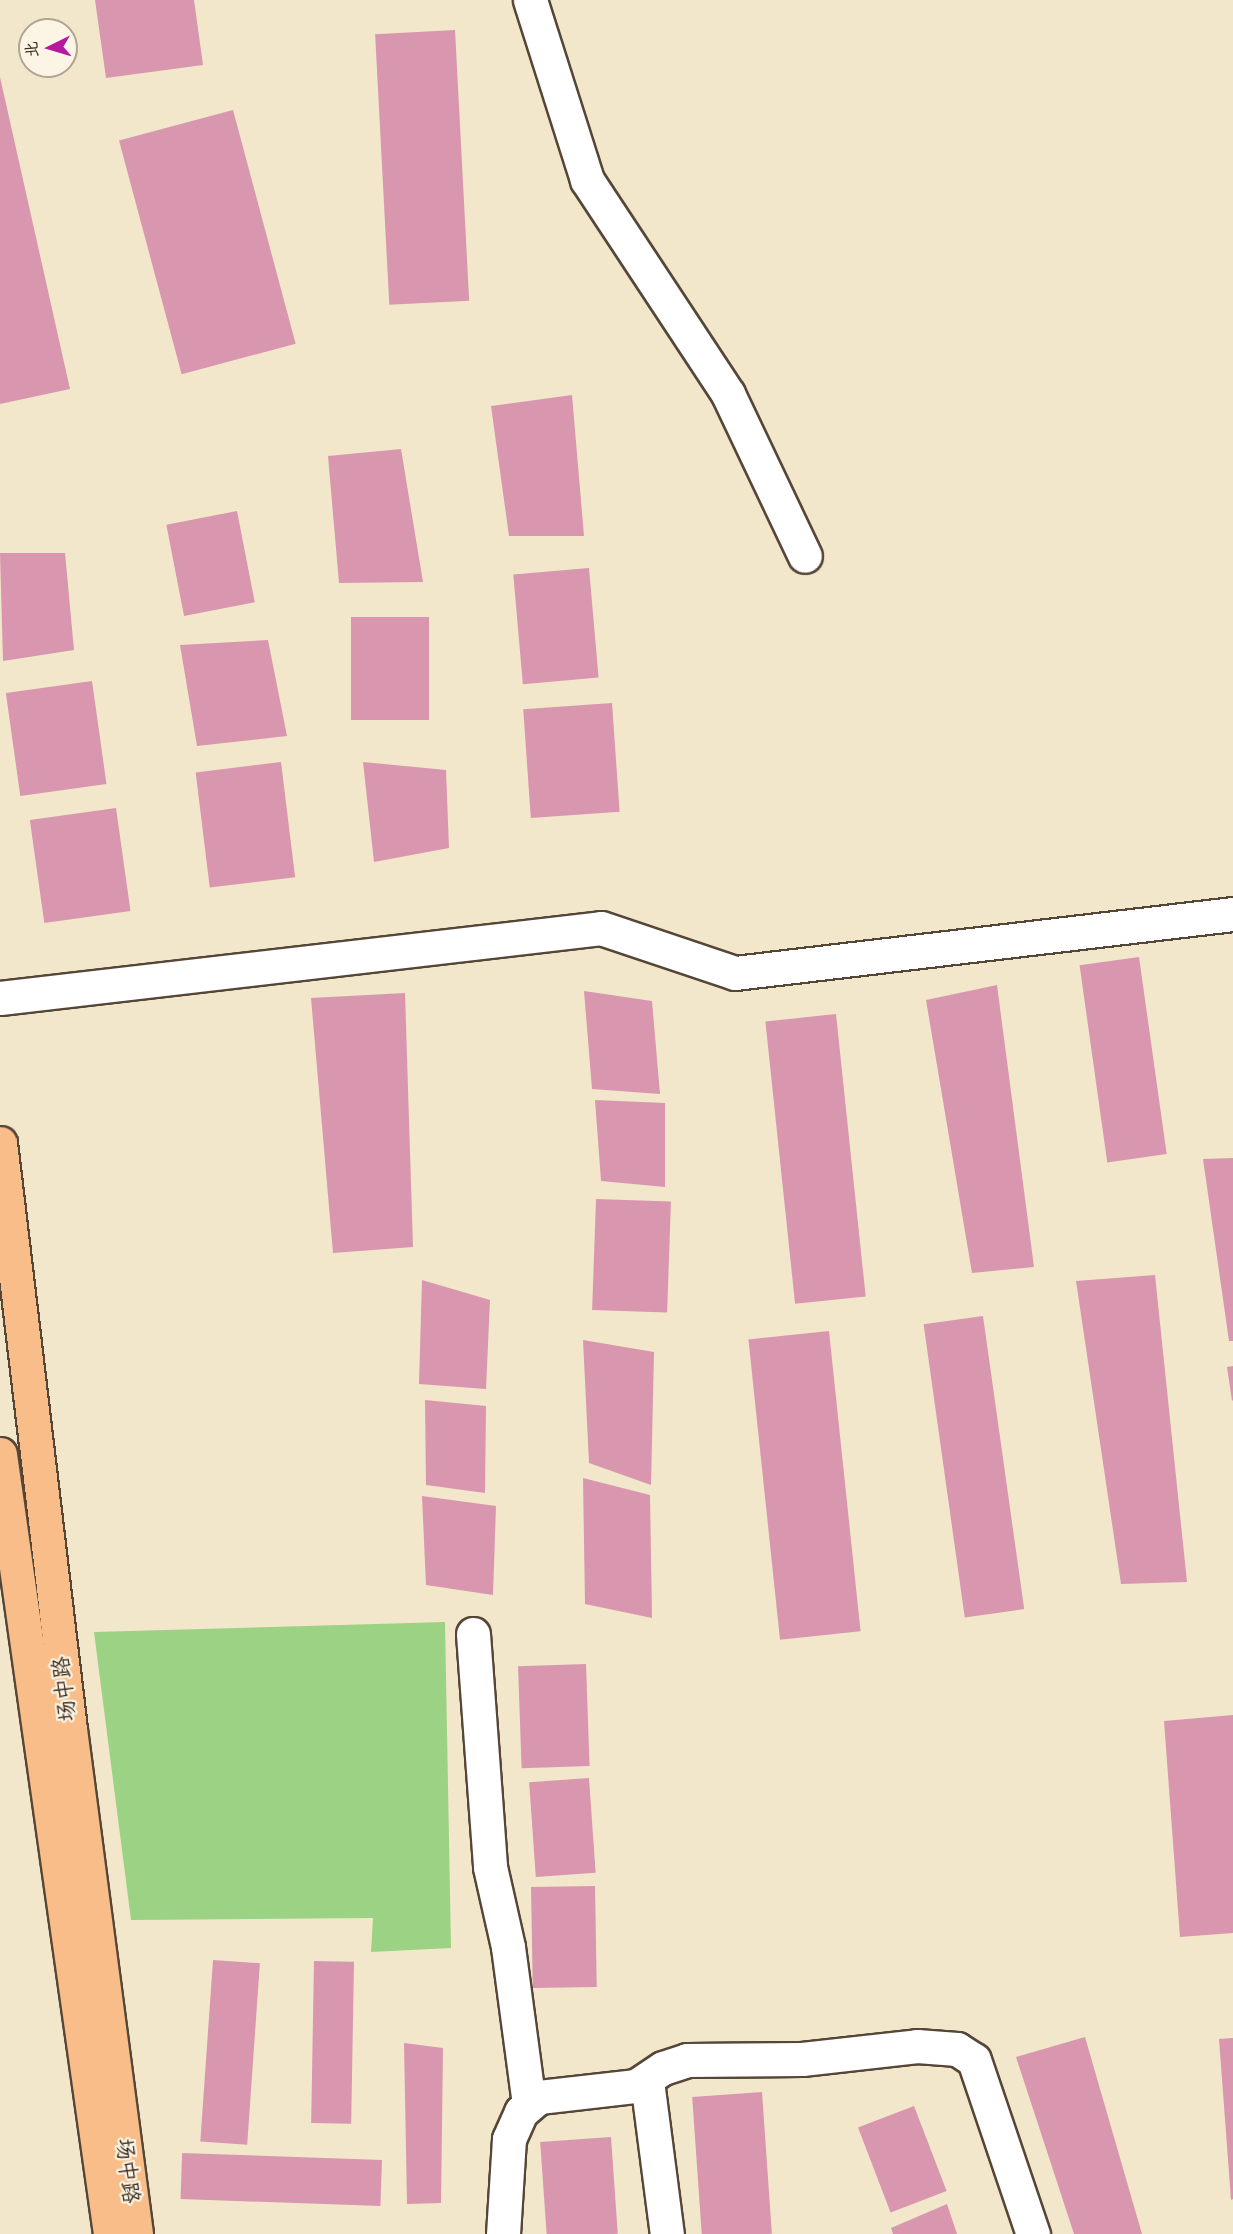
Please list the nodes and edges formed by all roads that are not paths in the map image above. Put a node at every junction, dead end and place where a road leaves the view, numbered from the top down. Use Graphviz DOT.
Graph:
graph roads {
  1 [pos="530,0"];
  2 [pos="805,556"];
  3 [pos="1233,914"];
  4 [pos="0,998"];
  5 [pos="0,1143"];
  6 [pos="0,1454"];
  7 [pos="473,1634"];
  8 [pos="647,2081"];
  9 [pos="529,2104"];
  10 [pos="110,2234"];
  11 [pos="136,2234"];
  12 [pos="503,2234"];
  13 [pos="668,2234"];
  14 [pos="1033,2234"];
  1 -- 2 [label="street"];
  3 -- 4 [label="street"];
  5 -- 11 [label="main road, 场中路"];
  6 -- 10 [label="main road, 场中路"];
  7 -- 9 [label="street"];
  8 -- 9 [label="street"];
  8 -- 13 [label="street"];
  8 -- 14 [label="street"];
  9 -- 12 [label="street"];
}
